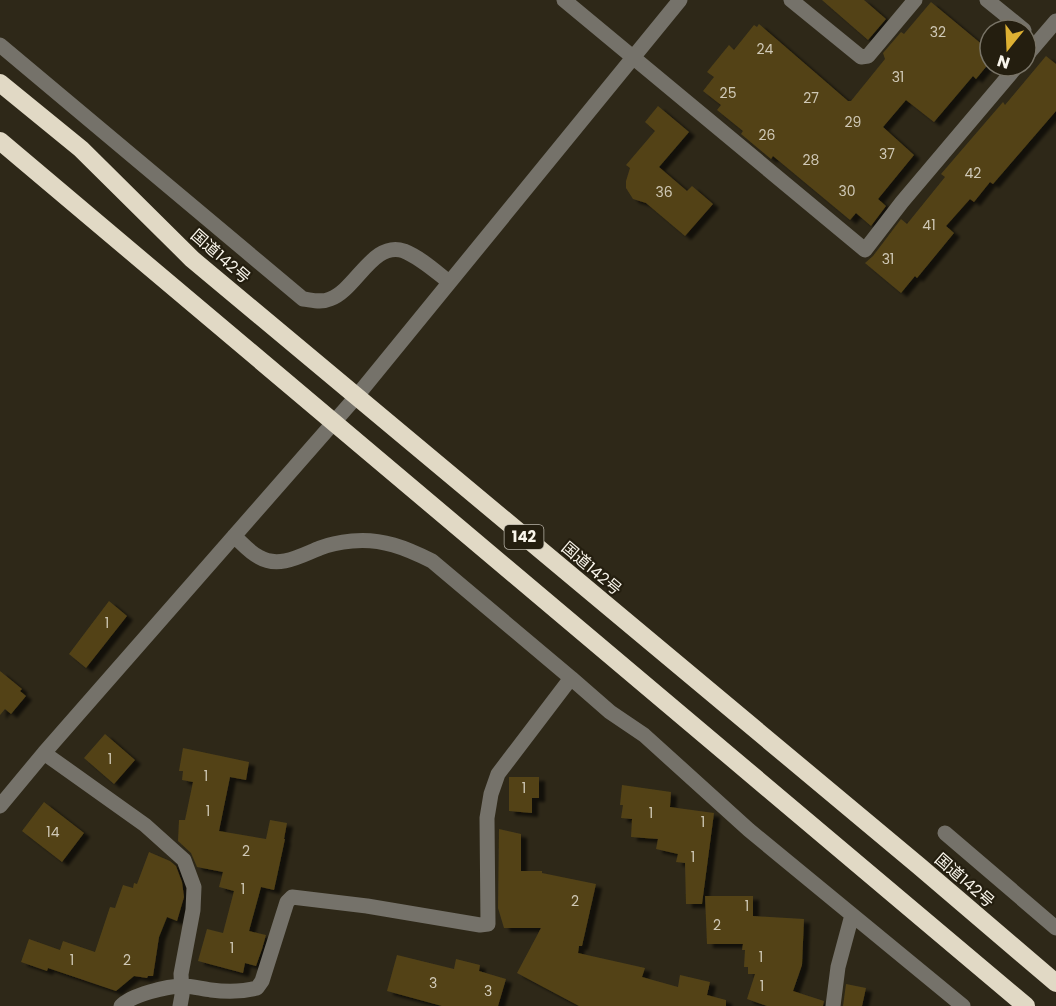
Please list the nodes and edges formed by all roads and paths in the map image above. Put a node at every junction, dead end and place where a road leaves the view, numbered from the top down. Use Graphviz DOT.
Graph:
graph roads {
  1 [pos="564,0"];
  2 [pos="680,0"];
  3 [pos="791,0"];
  4 [pos="915,0"];
  5 [pos="987,0"];
  6 [pos="1009,18"];
  7 [pos="1056,21"];
  8 [pos="1038,30"];
  9 [pos="0,45"];
  10 [pos="633,58"];
  11 [pos="1007,78"];
  12 [pos="0,83"];
  13 [pos="0,141"];
  14 [pos="449,282"];
  15 [pos="356,397"];
  16 [pos="334,422"];
  17 [pos="234,536"];
  18 [pos="571,678"];
  19 [pos="45,753"];
  20 [pos="0,806"];
  21 [pos="945,833"];
  22 [pos="852,915"];
  23 [pos="1056,928"];
  24 [pos="1056,983"];
  25 [pos="182,986"];
  26 [pos="121,1006"];
  27 [pos="180,1006"];
  28 [pos="833,1006"];
  29 [pos="963,1006"];
  30 [pos="1026,1006"];
  1 -- 10 [label="street"];
  2 -- 10 [label="street"];
  3 -- 4 [label="street"];
  5 -- 6 [label="street"];
  7 -- 8 [label="street"];
  9 -- 14 [label="street"];
  10 -- 11 [label="street"];
  10 -- 14 [label="street"];
  12 -- 15 [label="highway, 国道142号 / 142"];
  13 -- 16 [label="highway, 142"];
  14 -- 15 [label="street"];
  15 -- 16 [label="street"];
  15 -- 24 [label="highway, 国道142号 / 142"];
  16 -- 17 [label="street"];
  16 -- 30 [label="highway, 142"];
  17 -- 18 [label="street"];
  17 -- 19 [label="street"];
  18 -- 22 [label="street"];
  18 -- 25 [label="street"];
  19 -- 20 [label="street"];
  19 -- 25 [label="street"];
  21 -- 23 [label="street"];
  22 -- 28 [label="street"];
  22 -- 29 [label="street"];
  25 -- 26 [label="street"];
  25 -- 27 [label="street"];
}
